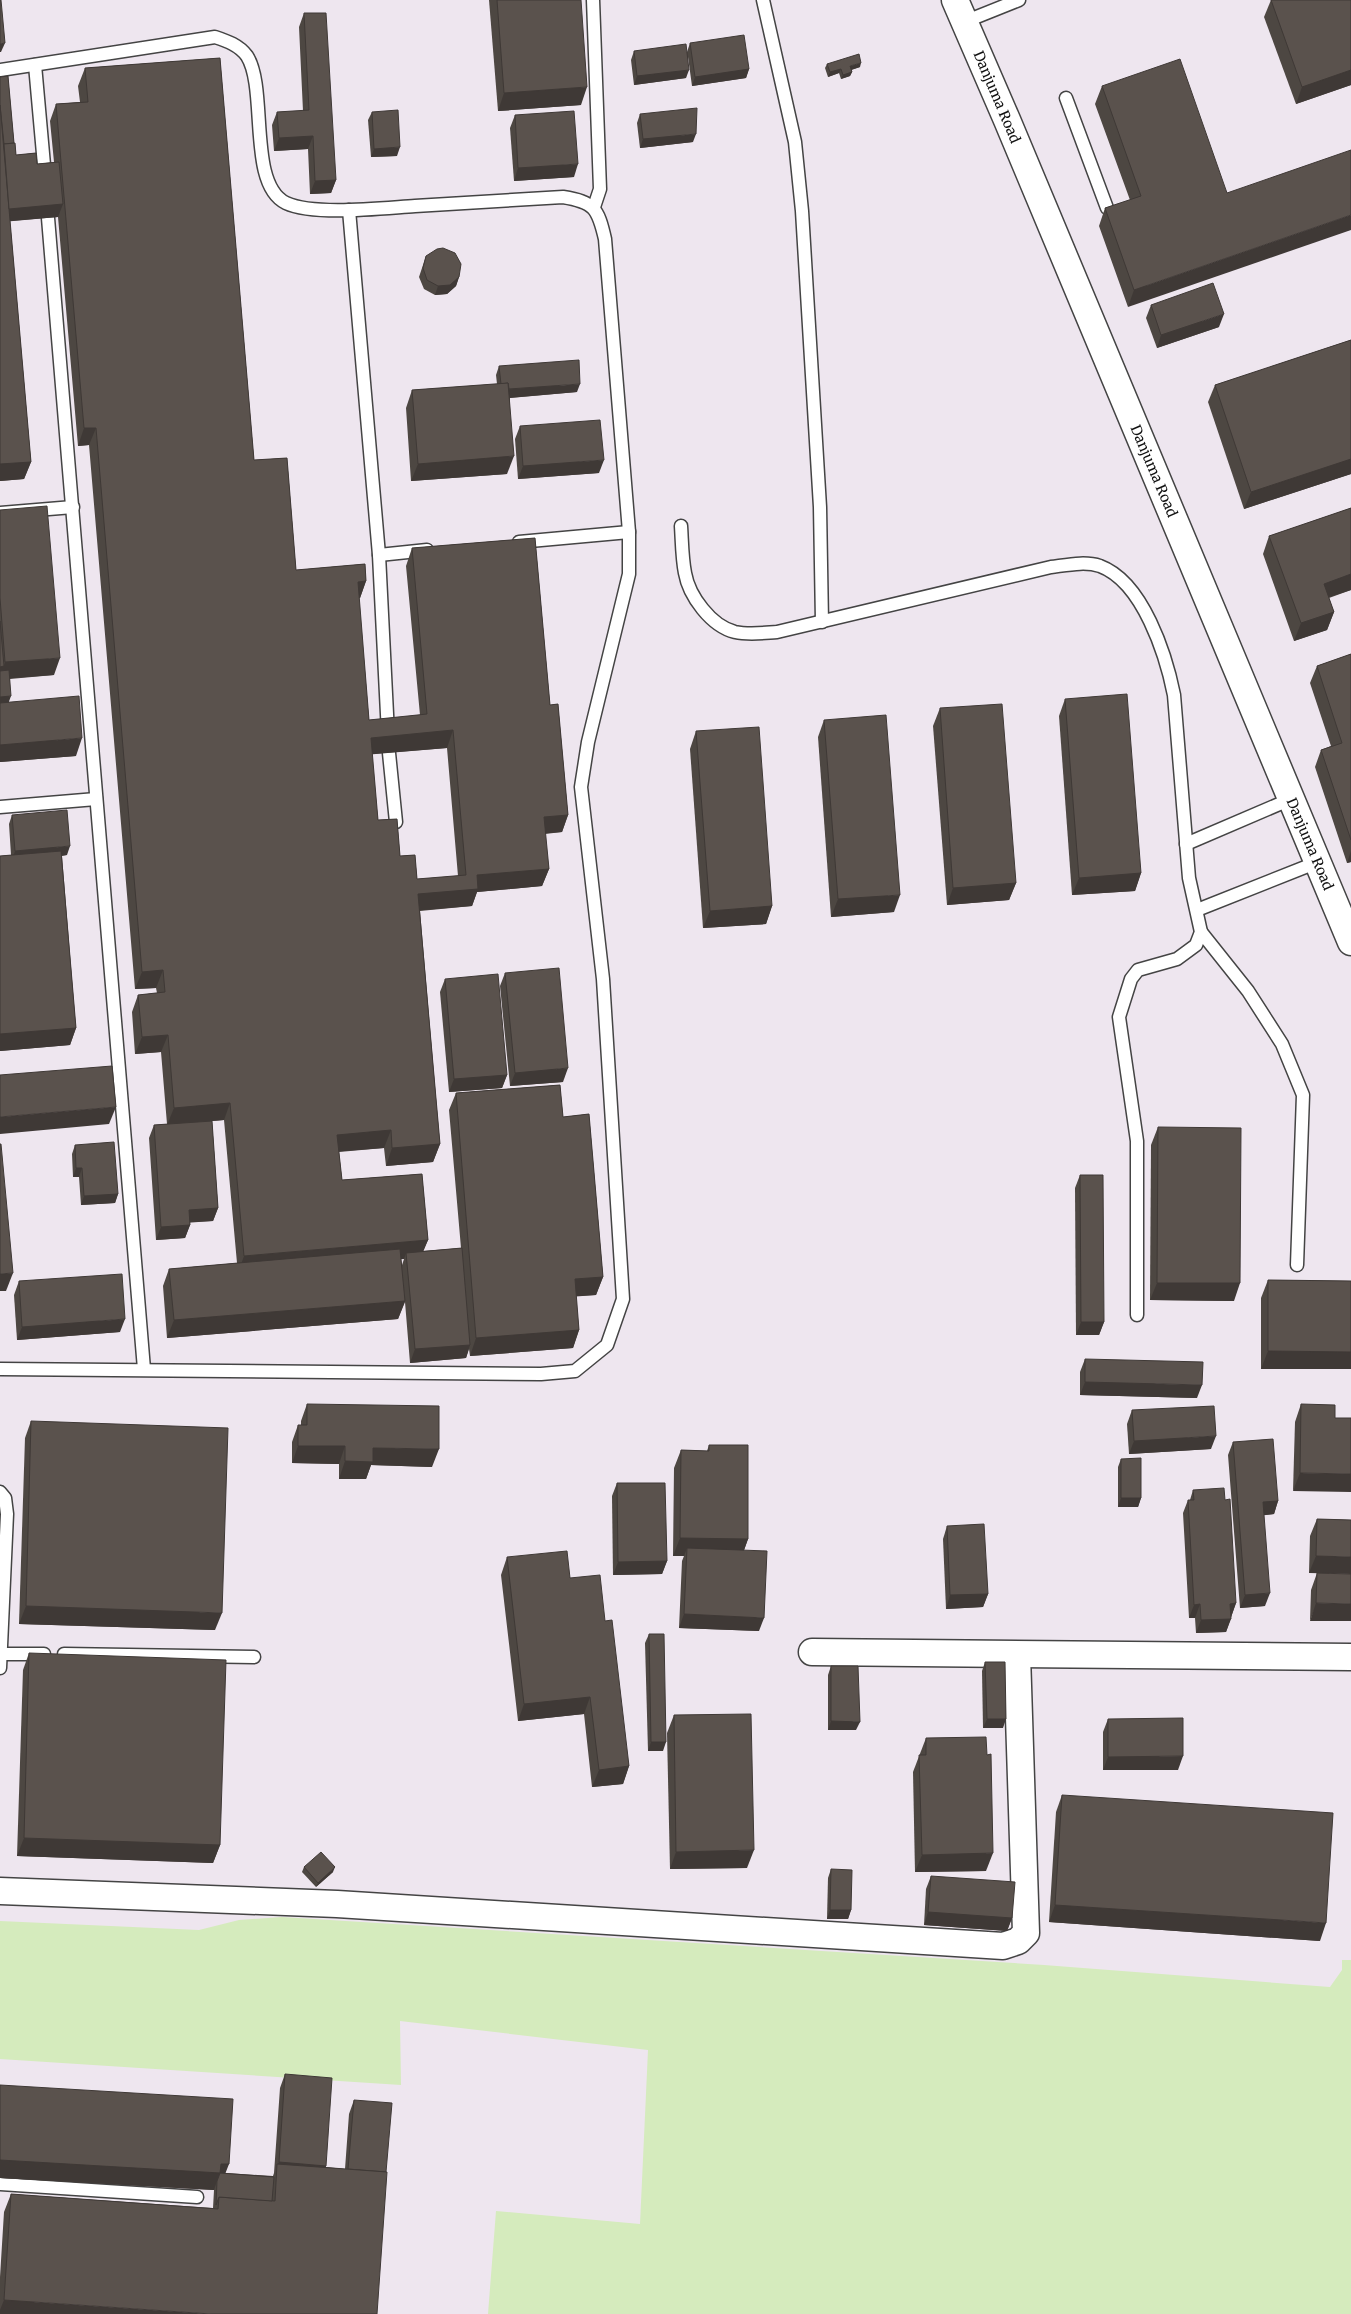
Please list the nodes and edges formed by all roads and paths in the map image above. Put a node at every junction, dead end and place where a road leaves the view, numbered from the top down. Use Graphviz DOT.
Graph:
graph roads {
  1 [pos="593,0"];
  2 [pos="763,0"];
  3 [pos="1019,0"];
  4 [pos="960,11"];
  5 [pos="35,65"];
  6 [pos="0,70"];
  7 [pos="1066,98"];
  8 [pos="45,176"];
  9 [pos="594,207"];
  10 [pos="1107,208"];
  11 [pos="349,210"];
  12 [pos="48,218"];
  13 [pos="73,507"];
  14 [pos="0,513"];
  15 [pos="681,526"];
  16 [pos="629,532"];
  17 [pos="504,543"];
  18 [pos="436,549"];
  19 [pos="379,555"];
  20 [pos="822,622"];
  21 [pos="388,735"];
  22 [pos="389,753"];
  23 [pos="96,799"];
  24 [pos="1291,799"];
  25 [pos="0,807"];
  26 [pos="396,822"];
  27 [pos="1186,844"];
  28 [pos="1318,862"];
  29 [pos="1197,910"];
  30 [pos="1201,932"];
  31 [pos="1351,942"];
  32 [pos="1297,1265"];
  33 [pos="1137,1315"];
  34 [pos="0,1369"];
  35 [pos="144,1369"];
  36 [pos="0,1492"];
  37 [pos="812,1652"];
  38 [pos="0,1654"];
  39 [pos="1017,1655"];
  40 [pos="254,1657"];
  41 [pos="1351,1657"];
  42 [pos="0,1668"];
  43 [pos="0,1891"];
  44 [pos="0,2184"];
  45 [pos="197,2197"];
  1 -- 9 [label="lane"];
  2 -- 20 [label="lane"];
  3 -- 4 [label="lane"];
  4 -- 24 [label="street, Danjuma Road"];
  5 -- 6 [label="lane"];
  5 -- 8 [label="lane"];
  5 -- 11 [label="lane"];
  7 -- 10 [label="lane"];
  9 -- 11 [label="lane"];
  9 -- 16 [label="lane"];
  11 -- 19 [label="lane"];
  12 -- 13 [label="lane"];
  13 -- 14 [label="lane"];
  13 -- 23 [label="lane"];
  15 -- 20 [label="lane"];
  16 -- 17 [label="lane"];
  16 -- 35 [label="lane"];
  18 -- 19 [label="lane"];
  19 -- 21 [label="lane"];
  20 -- 27 [label="lane"];
  22 -- 26 [label="lane"];
  23 -- 25 [label="lane"];
  23 -- 35 [label="lane"];
  24 -- 27 [label="lane"];
  24 -- 28 [label="street, Danjuma Road"];
  27 -- 29 [label="lane"];
  28 -- 29 [label="lane"];
  28 -- 31 [label="street, Danjuma Road"];
  29 -- 30 [label="lane"];
  30 -- 32 [label="lane"];
  30 -- 33 [label="lane"];
  34 -- 35 [label="lane"];
  36 -- 38 [label="lane"];
  37 -- 39 [label="street"];
  38 -- 40 [label="lane"];
  38 -- 42 [label="lane"];
  39 -- 41 [label="street"];
  39 -- 43 [label="street"];
  44 -- 45 [label="lane"];
}
